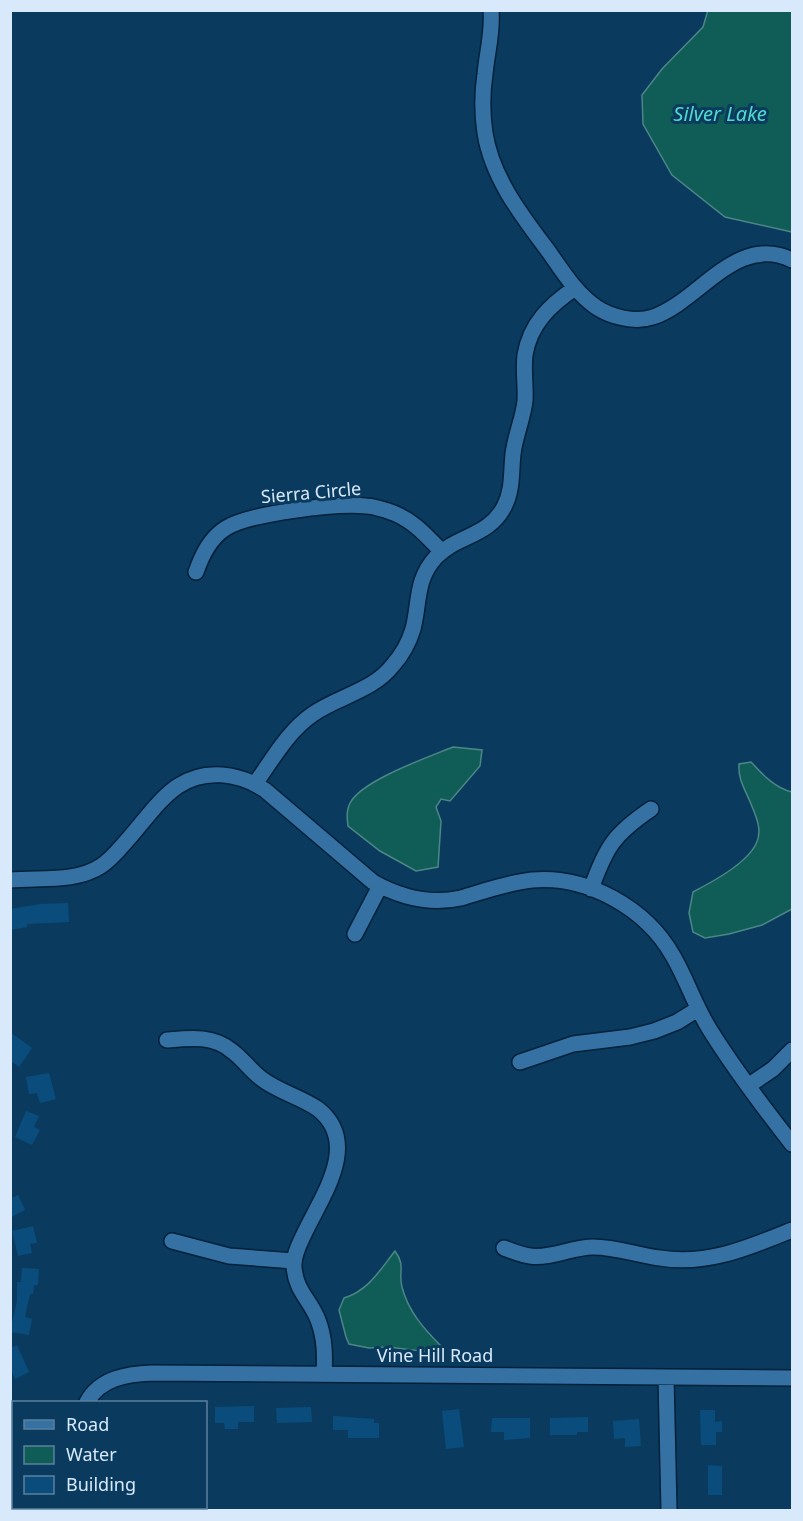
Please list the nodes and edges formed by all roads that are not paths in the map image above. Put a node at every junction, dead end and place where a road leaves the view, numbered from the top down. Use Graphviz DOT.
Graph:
graph roads {
  1 [pos="491,10"];
  2 [pos="792,260"];
  3 [pos="575,288"];
  4 [pos="442,552"];
  5 [pos="196,572"];
  6 [pos="255,784"];
  7 [pos="651,809"];
  8 [pos="18,879"];
  9 [pos="380,886"];
  10 [pos="591,888"];
  11 [pos="355,934"];
  12 [pos="698,1009"];
  13 [pos="167,1040"];
  14 [pos="792,1050"];
  15 [pos="520,1062"];
  16 [pos="747,1086"];
  17 [pos="792,1144"];
  18 [pos="792,1230"];
  19 [pos="172,1241"];
  20 [pos="504,1248"];
  21 [pos="294,1261"];
  22 [pos="324,1374"];
  23 [pos="666,1377"];
  24 [pos="792,1378"];
  25 [pos="88,1401"];
  26 [pos="669,1510"];
  1 -- 3 [label="street"];
  2 -- 3 [label="street"];
  3 -- 4 [label="street"];
  4 -- 5 [label="street, Sierra Circle"];
  4 -- 6 [label="street"];
  6 -- 8 [label="street"];
  6 -- 9 [label="street"];
  7 -- 10 [label="street"];
  9 -- 10 [label="street"];
  9 -- 11 [label="street"];
  10 -- 12 [label="street"];
  12 -- 15 [label="street"];
  12 -- 16 [label="street"];
  13 -- 21 [label="street"];
  14 -- 16 [label="street"];
  16 -- 17 [label="street"];
  18 -- 20 [label="street"];
  19 -- 21 [label="street"];
  21 -- 22 [label="street"];
  22 -- 23 [label="street, Vine Hill Road"];
  22 -- 25 [label="street, Vine Hill Road"];
  23 -- 24 [label="street, Vine Hill Road"];
  23 -- 26 [label="street"];
}
